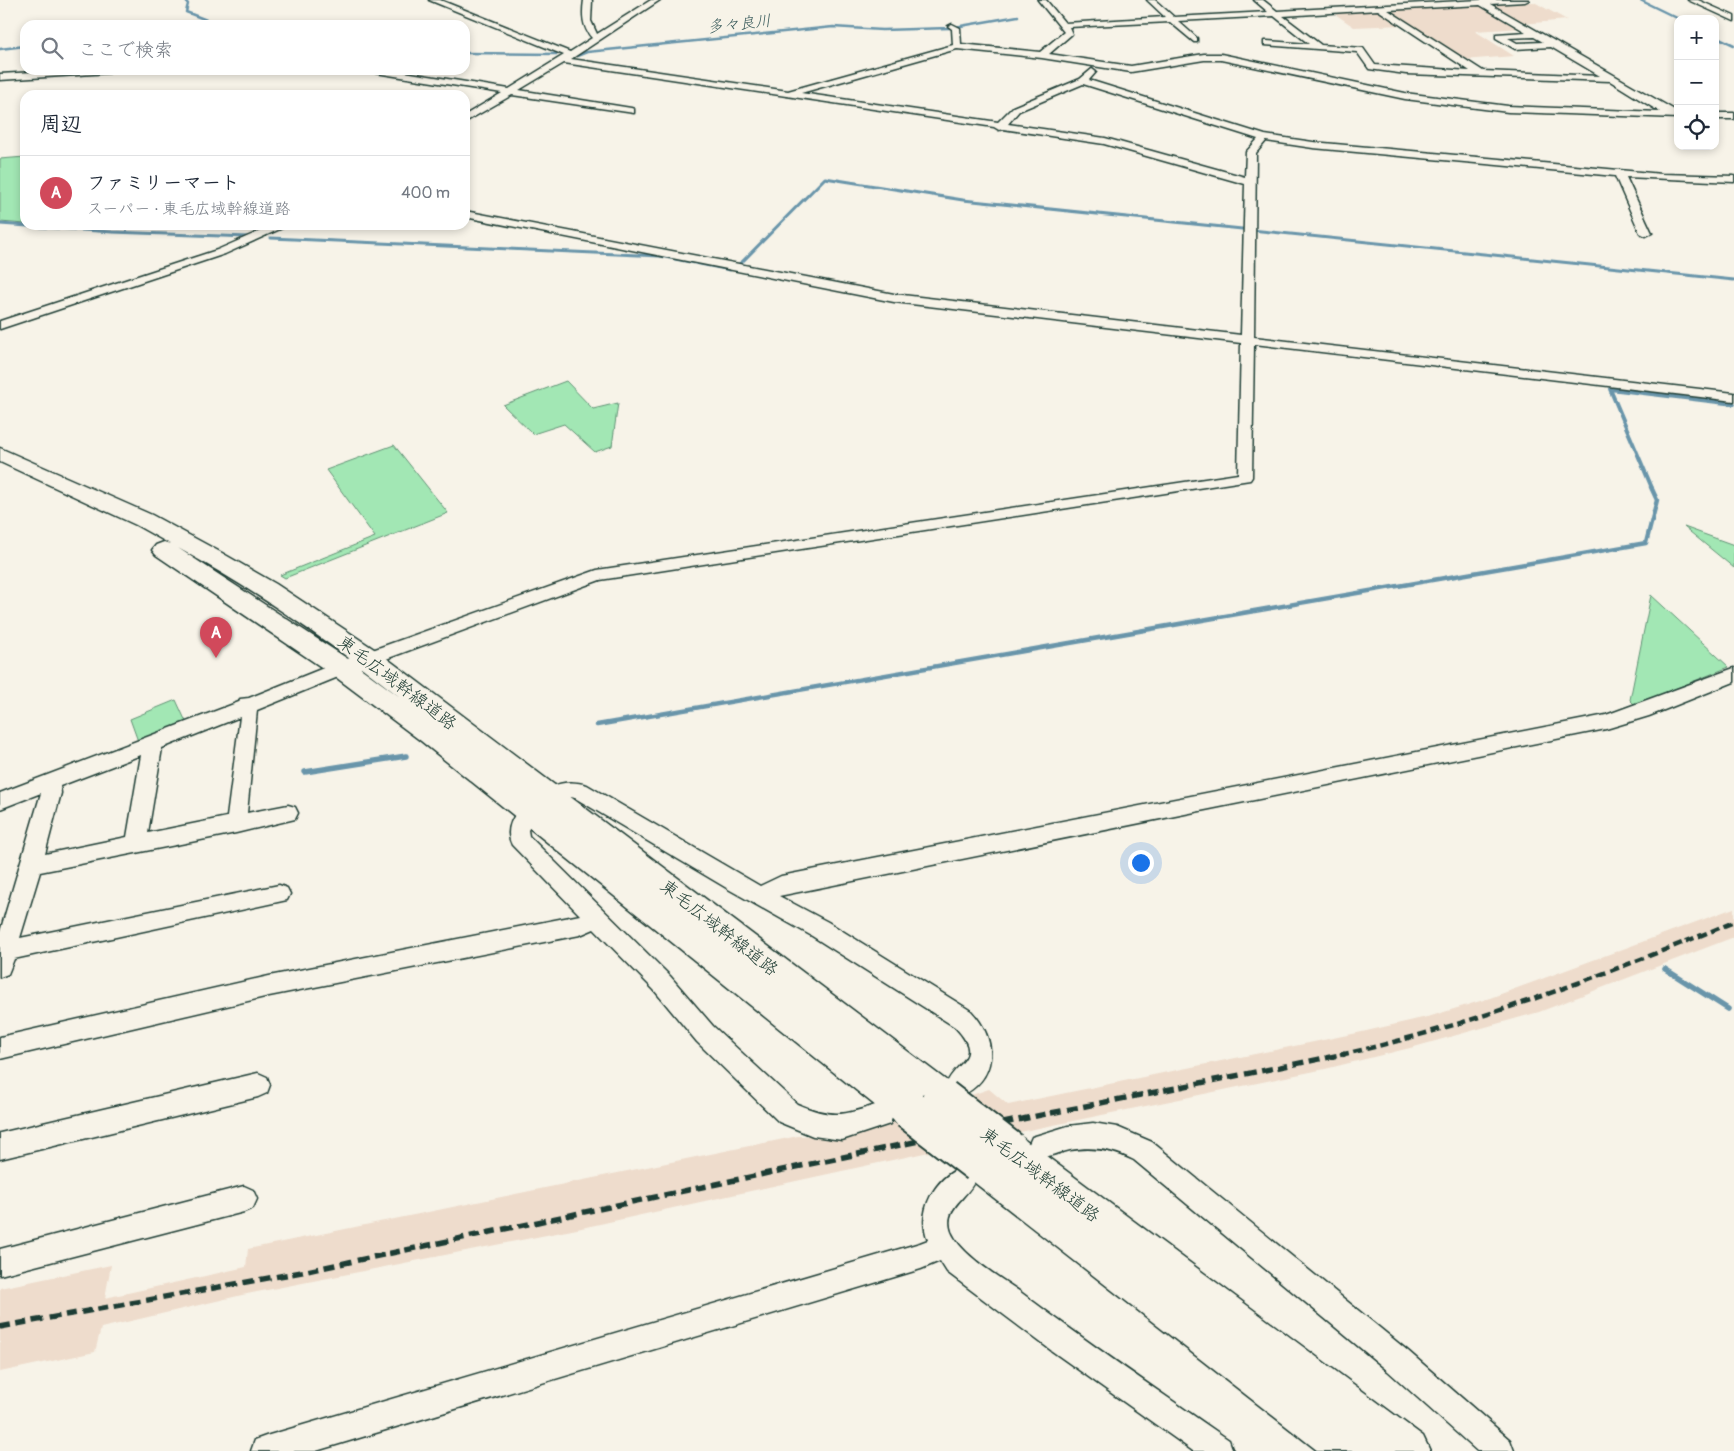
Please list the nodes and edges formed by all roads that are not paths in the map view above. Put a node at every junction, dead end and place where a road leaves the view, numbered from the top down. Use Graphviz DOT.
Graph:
graph roads {
  1 [pos="433,0"];
  2 [pos="588,0"];
  3 [pos="656,0"];
  4 [pos="1042,0"];
  5 [pos="1151,0"];
  6 [pos="1258,0"];
  7 [pos="1525,0"];
  8 [pos="1692,0"];
  9 [pos="1478,2"];
  10 [pos="1380,8"];
  11 [pos="1276,14"];
  12 [pos="1171,19"];
  13 [pos="1734,19"];
  14 [pos="1065,25"];
  15 [pos="952,26"];
  16 [pos="1536,34"];
  17 [pos="597,38"];
  18 [pos="1194,40"];
  19 [pos="1554,44"];
  20 [pos="957,46"];
  21 [pos="1319,47"];
  22 [pos="1042,54"];
  23 [pos="567,58"];
  24 [pos="1242,61"];
  25 [pos="1100,64"];
  26 [pos="31,75"];
  27 [pos="408,75"];
  28 [pos="1482,75"];
  29 [pos="0,77"];
  30 [pos="1365,77"];
  31 [pos="1614,79"];
  32 [pos="1082,81"];
  33 [pos="511,91"];
  34 [pos="787,94"];
  35 [pos="630,111"];
  36 [pos="1674,114"];
  37 [pos="1674,115"];
  38 [pos="470,116"];
  39 [pos="1719,116"];
  40 [pos="1734,116"];
  41 [pos="999,127"];
  42 [pos="1264,138"];
  43 [pos="1619,173"];
  44 [pos="1734,179"];
  45 [pos="1251,182"];
  46 [pos="470,215"];
  47 [pos="272,230"];
  48 [pos="1646,233"];
  49 [pos="0,325"];
  50 [pos="1248,340"];
  51 [pos="1734,397"];
  52 [pos="0,454"];
  53 [pos="0,469"];
  54 [pos="368,658"];
  55 [pos="342,668"];
  56 [pos="1734,675"];
  57 [pos="247,704"];
  58 [pos="153,744"];
  59 [pos="50,782"];
  60 [pos="0,801"];
  61 [pos="539,806"];
  62 [pos="288,813"];
  63 [pos="236,825"];
  64 [pos="136,844"];
  65 [pos="32,865"];
  66 [pos="279,894"];
  67 [pos="762,898"];
  68 [pos="597,917"];
  69 [pos="2,959"];
  70 [pos="0,1048"];
  71 [pos="258,1085"];
  72 [pos="923,1102"];
  73 [pos="0,1146"];
  74 [pos="998,1160"];
  75 [pos="244,1199"];
  76 [pos="944,1246"];
  77 [pos="0,1262"];
  78 [pos="266,1451"];
  79 [pos="1218,1451"];
  80 [pos="1353,1451"];
  81 [pos="1408,1451"];
  82 [pos="1499,1451"];
  1 -- 23 [label="street"];
  2 -- 17 [label="street"];
  3 -- 17 [label="street"];
  4 -- 14 [label="street"];
  5 -- 12 [label="street"];
  6 -- 11 [label="street"];
  7 -- 9 [label="street"];
  8 -- 13 [label="street"];
  9 -- 10 [label="street"];
  9 -- 16 [label="street"];
  10 -- 11 [label="street"];
  10 -- 28 [label="street"];
  11 -- 12 [label="street"];
  11 -- 21 [label="street"];
  12 -- 14 [label="street"];
  12 -- 18 [label="street"];
  14 -- 22 [label="street"];
  15 -- 20 [label="street"];
  16 -- 19 [label="street"];
  16 -- 19 [label="street"];
  17 -- 23 [label="street"];
  19 -- 31 [label="street"];
  20 -- 22 [label="street"];
  20 -- 34 [label="street"];
  21 -- 24 [label="street"];
  21 -- 30 [label="street"];
  22 -- 25 [label="street"];
  23 -- 33 [label="street"];
  23 -- 34 [label="street"];
  24 -- 25 [label="street"];
  24 -- 30 [label="street"];
  25 -- 32 [label="street"];
  26 -- 29 [label="street"];
  27 -- 33 [label="street"];
  28 -- 30 [label="street"];
  28 -- 31 [label="street"];
  30 -- 37 [label="street"];
  31 -- 36 [label="street"];
  32 -- 41 [label="street"];
  32 -- 42 [label="street"];
  33 -- 35 [label="street"];
  33 -- 38 [label="street"];
  34 -- 41 [label="street"];
  39 -- 40 [label="street"];
  41 -- 45 [label="street"];
  42 -- 43 [label="street"];
  42 -- 45 [label="street"];
  43 -- 44 [label="street"];
  43 -- 48 [label="street"];
  45 -- 50 [label="street"];
  46 -- 50 [label="street"];
  47 -- 49 [label="street"];
  50 -- 51 [label="street"];
  50 -- 54 [label="street"];
  52 -- 54 [label="highway, 東毛広域幹線道路"];
  53 -- 55 [label="highway, 東毛広域幹線道路"];
  54 -- 55 [label="street"];
  54 -- 61 [label="highway, 東毛広域幹線道路"];
  55 -- 57 [label="street"];
  55 -- 61 [label="highway, 東毛広域幹線道路"];
  56 -- 67 [label="street"];
  57 -- 58 [label="street"];
  57 -- 63 [label="street"];
  58 -- 59 [label="street"];
  58 -- 64 [label="street"];
  59 -- 60 [label="street"];
  59 -- 65 [label="street"];
  61 -- 67 [label="street"];
  61 -- 68 [label="street"];
  61 -- 72 [label="highway, 東毛広域幹線道路"];
  62 -- 63 [label="street"];
  63 -- 64 [label="street"];
  64 -- 65 [label="street"];
  65 -- 69 [label="street"];
  66 -- 69 [label="street"];
  67 -- 72 [label="street"];
  68 -- 70 [label="street"];
  68 -- 72 [label="street"];
  71 -- 73 [label="street"];
  72 -- 74 [label="highway, 東毛広域幹線道路, bridge"];
  74 -- 76 [label="street"];
  74 -- 80 [label="highway, 東毛広域幹線道路"];
  74 -- 81 [label="highway, 東毛広域幹線道路"];
  74 -- 82 [label="street"];
  75 -- 77 [label="street"];
  76 -- 78 [label="street"];
  76 -- 79 [label="street"];
}
